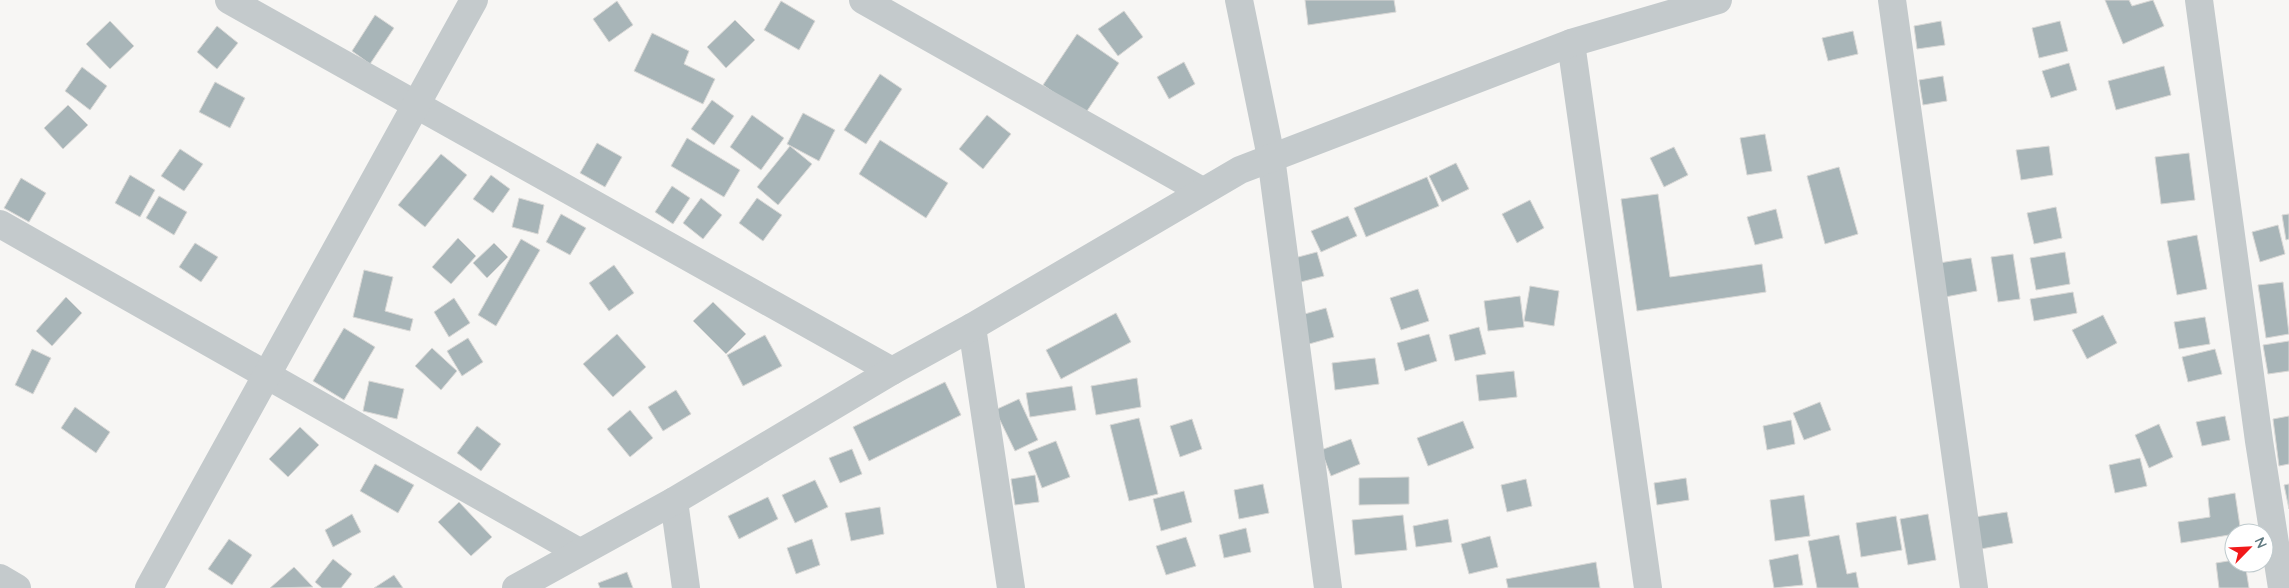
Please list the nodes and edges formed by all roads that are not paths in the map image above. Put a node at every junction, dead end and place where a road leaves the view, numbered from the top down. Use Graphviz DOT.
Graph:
graph roads {
  1 [pos="229,0"];
  2 [pos="474,0"];
  3 [pos="863,0"];
  4 [pos="1239,0"];
  5 [pos="1718,0"];
  6 [pos="1892,0"];
  7 [pos="2199,0"];
  8 [pos="1571,43"];
  9 [pos="417,105"];
  10 [pos="1271,157"];
  11 [pos="1202,191"];
  12 [pos="0,224"];
  13 [pos="972,327"];
  14 [pos="892,371"];
  15 [pos="266,374"];
  16 [pos="674,501"];
  17 [pos="579,552"];
  18 [pos="0,578"];
  19 [pos="17,588"];
  20 [pos="149,588"];
  21 [pos="516,588"];
  22 [pos="686,588"];
  23 [pos="1012,588"];
  24 [pos="1328,588"];
  25 [pos="1648,588"];
  26 [pos="1974,588"];
  27 [pos="2282,588"];
  1 -- 9 [label="street"];
  2 -- 9 [label="street"];
  3 -- 11 [label="street"];
  4 -- 10 [label="street"];
  5 -- 8 [label="street"];
  6 -- 26 [label="street"];
  7 -- 27 [label="street"];
  8 -- 10 [label="street"];
  8 -- 25 [label="street"];
  9 -- 14 [label="street"];
  9 -- 15 [label="street"];
  10 -- 11 [label="street"];
  10 -- 24 [label="street"];
  11 -- 13 [label="street"];
  12 -- 15 [label="street"];
  13 -- 14 [label="street"];
  13 -- 23 [label="street"];
  14 -- 16 [label="street"];
  15 -- 17 [label="street"];
  15 -- 20 [label="street"];
  16 -- 17 [label="street"];
  16 -- 22 [label="street"];
  17 -- 21 [label="street"];
  18 -- 19 [label="street"];
}
